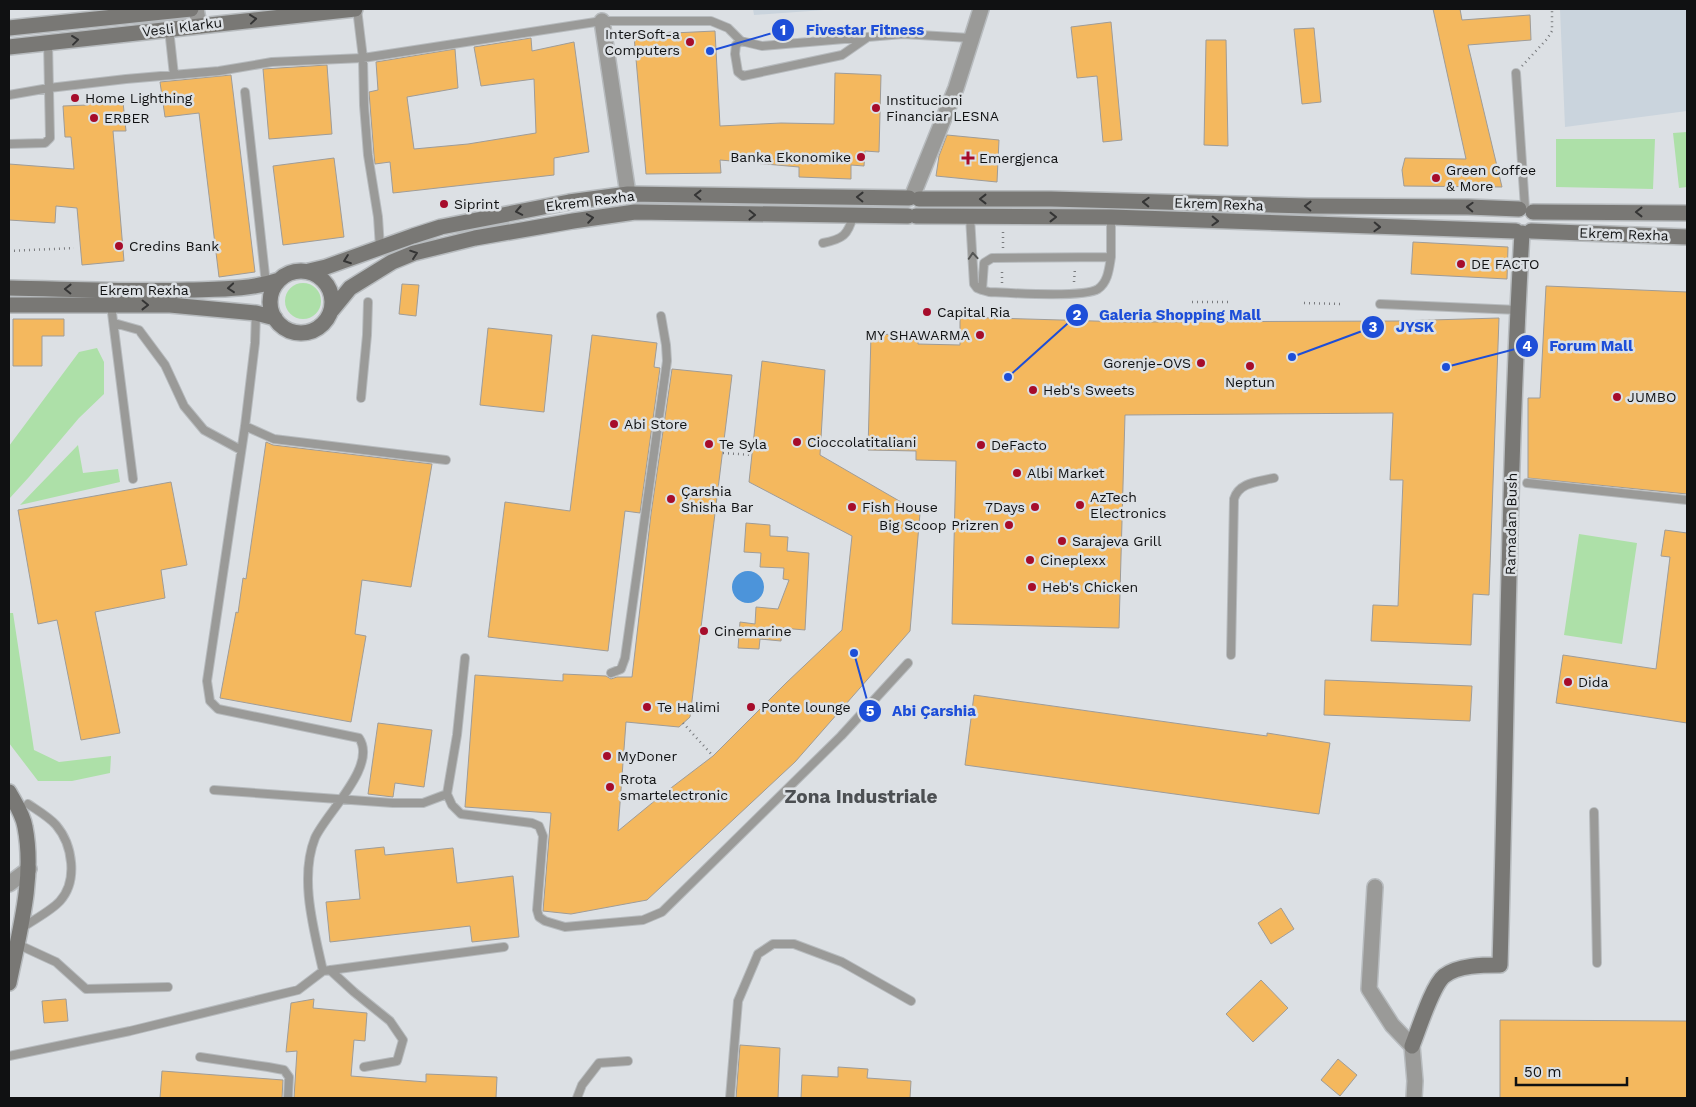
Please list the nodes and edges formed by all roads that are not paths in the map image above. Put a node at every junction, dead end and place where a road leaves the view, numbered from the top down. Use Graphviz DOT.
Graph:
graph roads {
  1 [pos="191,9"];
  2 [pos="196,9"];
  3 [pos="356,9"];
  4 [pos="981,9"];
  5 [pos="602,21"];
  6 [pos="198,25"];
  7 [pos="9,28"];
  8 [pos="169,29"];
  9 [pos="869,36"];
  10 [pos="970,38"];
  11 [pos="741,41"];
  12 [pos="48,43"];
  13 [pos="9,47"];
  14 [pos="364,58"];
  15 [pos="1516,72"];
  16 [pos="174,75"];
  17 [pos="49,88"];
  18 [pos="246,92"];
  19 [pos="9,95"];
  20 [pos="9,144"];
  21 [pos="628,194"];
  22 [pos="913,198"];
  23 [pos="1526,210"];
  24 [pos="1687,212"];
  25 [pos="853,216"];
  26 [pos="912,216"];
  27 [pos="970,217"];
  28 [pos="1111,217"];
  29 [pos="1523,232"];
  30 [pos="1687,236"];
  31 [pos="823,243"];
  32 [pos="380,248"];
  33 [pos="1111,258"];
  34 [pos="309,271"];
  35 [pos="272,282"];
  36 [pos="9,288"];
  37 [pos="982,290"];
  38 [pos="368,302"];
  39 [pos="1380,304"];
  40 [pos="9,305"];
  41 [pos="111,305"];
  42 [pos="332,310"];
  43 [pos="1518,310"];
  44 [pos="256,313"];
  45 [pos="662,316"];
  46 [pos="274,318"];
  47 [pos="114,323"];
  48 [pos="361,398"];
  49 [pos="245,426"];
  50 [pos="241,450"];
  51 [pos="446,460"];
  52 [pos="1274,478"];
  53 [pos="133,479"];
  54 [pos="1527,483"];
  55 [pos="1687,500"];
  56 [pos="1230,655"];
  57 [pos="464,658"];
  58 [pos="908,663"];
  59 [pos="611,673"];
  60 [pos="214,790"];
  61 [pos="9,792"];
  62 [pos="447,794"];
  63 [pos="340,799"];
  64 [pos="28,804"];
  65 [pos="1594,812"];
  66 [pos="29,869"];
  67 [pos="9,884"];
  68 [pos="1374,887"];
  69 [pos="19,937"];
  70 [pos="504,948"];
  71 [pos="1597,963"];
  72 [pos="327,970"];
  73 [pos="9,983"];
  74 [pos="168,987"];
  75 [pos="910,1001"];
  76 [pos="1412,1046"];
  77 [pos="9,1056"];
  78 [pos="200,1058"];
  79 [pos="628,1061"];
  80 [pos="364,1067"];
  81 [pos="288,1098"];
  82 [pos="576,1098"];
  83 [pos="730,1098"];
  84 [pos="1414,1098"];
  1 -- 7 [label="street, Vesli Klarku"];
  2 -- 6 [label="street"];
  6 -- 3 [label="street, Vesli Klarku, one-way"];
  3 -- 14 [label="lane"];
  4 -- 10 [label="street"];
  5 -- 11 [label="lane"];
  5 -- 14 [label="lane"];
  5 -- 21 [label="street"];
  6 -- 8 [label="street, Vesli Klarku"];
  12 -- 8 [label="street, Vesli Klarku, one-way"];
  8 -- 16 [label="lane"];
  9 -- 10 [label="lane"];
  9 -- 11 [label="lane"];
  9 -- 11 [label="lane"];
  10 -- 22 [label="street"];
  12 -- 13 [label="street, Vesli Klarku"];
  12 -- 17 [label="lane"];
  14 -- 16 [label="lane"];
  14 -- 32 [label="lane"];
  15 -- 23 [label="lane"];
  16 -- 17 [label="lane"];
  17 -- 19 [label="lane"];
  17 -- 20 [label="lane"];
  18 -- 35 [label="lane"];
  22 -- 21 [label="street, Ekrem Rexha, one-way"];
  21 -- 32 [label="street, Ekrem Rexha, one-way"];
  23 -- 22 [label="street, Ekrem Rexha, one-way"];
  22 -- 26 [label="street"];
  24 -- 23 [label="street, Ekrem Rexha, one-way"];
  23 -- 29 [label="street"];
  23 -- 29 [label="street"];
  25 -- 26 [label="street, Ekrem Rexha"];
  25 -- 31 [label="lane"];
  42 -- 25 [label="street, Ekrem Rexha, one-way"];
  26 -- 27 [label="street, Ekrem Rexha"];
  27 -- 28 [label="street, Ekrem Rexha, one-way"];
  37 -- 27 [label="lane, one-way"];
  28 -- 29 [label="street, Ekrem Rexha, one-way"];
  28 -- 33 [label="lane"];
  29 -- 30 [label="street, Ekrem Rexha"];
  29 -- 43 [label="street, Ramadan Bush"];
  32 -- 34 [label="street, Ekrem Rexha, one-way"];
  33 -- 37 [label="lane"];
  33 -- 37 [label="lane"];
  34 -- 35 [label="street, Ekrem Rexha"];
  34 -- 42 [label="street"];
  35 -- 36 [label="street, Ekrem Rexha, one-way"];
  35 -- 46 [label="street"];
  38 -- 48 [label="lane"];
  39 -- 43 [label="lane"];
  40 -- 41 [label="street, Ekrem Rexha"];
  41 -- 44 [label="street, Ekrem Rexha, one-way"];
  41 -- 47 [label="lane"];
  42 -- 46 [label="street, Ekrem Rexha"];
  43 -- 76 [label="street, Ramadan Bush"];
  44 -- 46 [label="street, Ekrem Rexha"];
  44 -- 49 [label="lane"];
  45 -- 59 [label="lane"];
  47 -- 50 [label="lane"];
  47 -- 53 [label="lane"];
  49 -- 50 [label="lane"];
  49 -- 51 [label="lane"];
  50 -- 63 [label="lane"];
  52 -- 56 [label="lane"];
  54 -- 55 [label="lane"];
  57 -- 62 [label="lane"];
  58 -- 62 [label="lane"];
  60 -- 63 [label="lane"];
  61 -- 66 [label="street"];
  62 -- 63 [label="lane"];
  63 -- 72 [label="lane"];
  64 -- 69 [label="lane"];
  65 -- 71 [label="lane"];
  66 -- 67 [label="street"];
  66 -- 69 [label="street"];
  68 -- 76 [label="street"];
  69 -- 73 [label="street"];
  69 -- 74 [label="lane"];
  70 -- 72 [label="lane"];
  72 -- 77 [label="lane"];
  72 -- 80 [label="lane"];
  75 -- 83 [label="lane"];
  76 -- 84 [label="street"];
  78 -- 81 [label="lane"];
  79 -- 82 [label="lane"];
}
